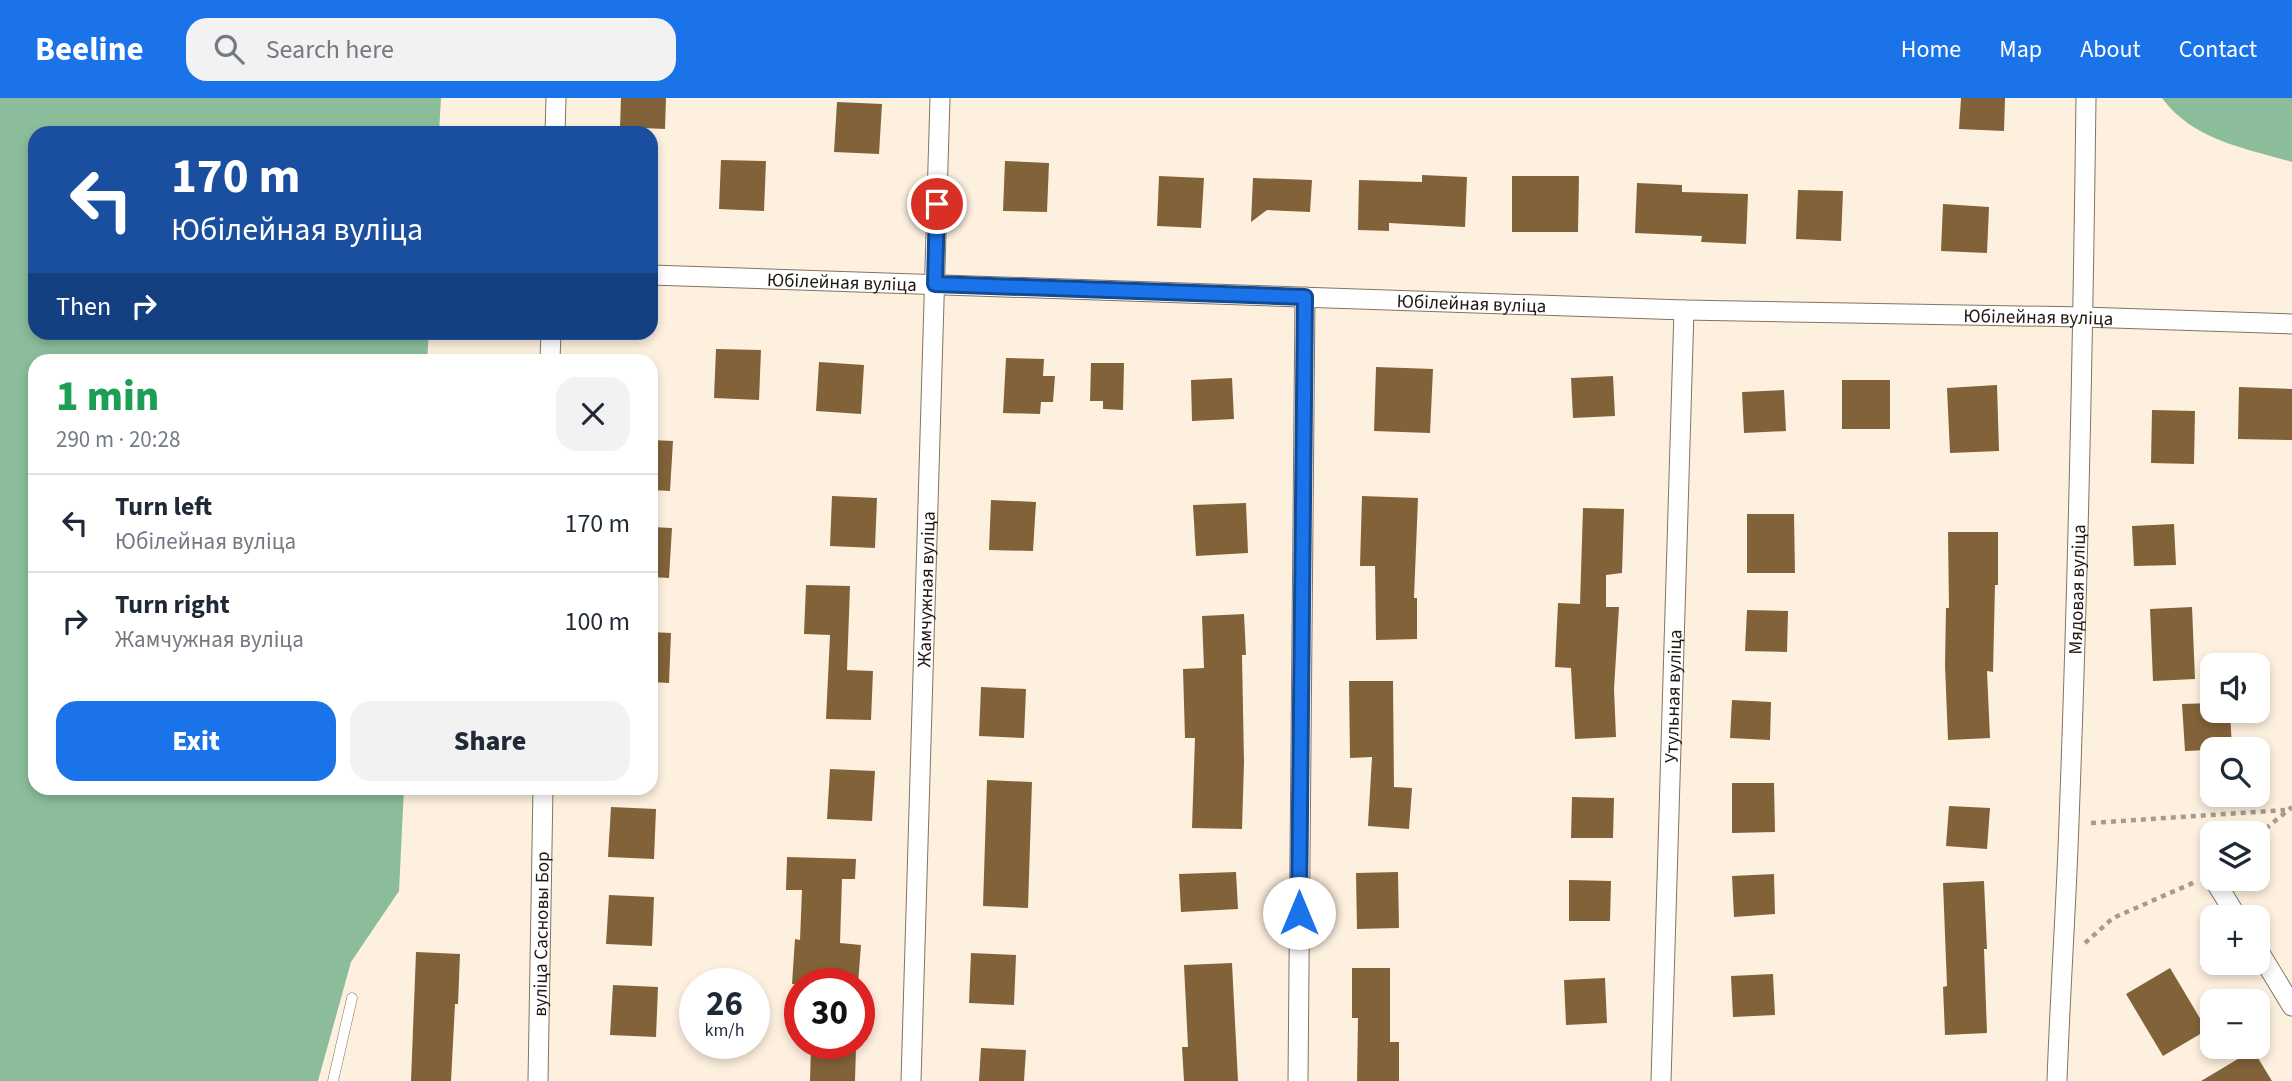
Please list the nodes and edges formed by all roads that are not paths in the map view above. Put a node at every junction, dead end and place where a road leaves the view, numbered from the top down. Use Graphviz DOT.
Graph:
graph roads {
  1 [pos="556,98"];
  2 [pos="940,98"];
  3 [pos="2086,98"];
  4 [pos="555,126"];
  5 [pos="658,275"];
  6 [pos="935,284"];
  7 [pos="1305,297"];
  8 [pos="1684,310"];
  9 [pos="2083,317"];
  10 [pos="2292,324"];
  11 [pos="543,795"];
  12 [pos="2270,970"];
  13 [pos="352,998"];
  14 [pos="2292,1006"];
  15 [pos="334,1081"];
  16 [pos="538,1081"];
  17 [pos="911,1081"];
  18 [pos="1298,1081"];
  19 [pos="1661,1081"];
  20 [pos="2057,1081"];
  1 -- 4 [label="street"];
  2 -- 6 [label="street, Жамчужная вуліца"];
  3 -- 9 [label="street, Мядовая вуліца"];
  5 -- 6 [label="street, Юбілейная вуліца"];
  6 -- 7 [label="street, Юбілейная вуліца"];
  6 -- 17 [label="street, Жамчужная вуліца"];
  7 -- 8 [label="street, Юбілейная вуліца"];
  7 -- 18 [label="street"];
  8 -- 9 [label="street, Юбілейная вуліца"];
  8 -- 19 [label="street, Утульная вуліца"];
  9 -- 10 [label="street, Юбілейная вуліца"];
  9 -- 20 [label="street, Мядовая вуліца"];
  11 -- 16 [label="street, вуліца Сасновы Бор"];
  12 -- 14 [label="street"];
  13 -- 15 [label="lane"];
}
